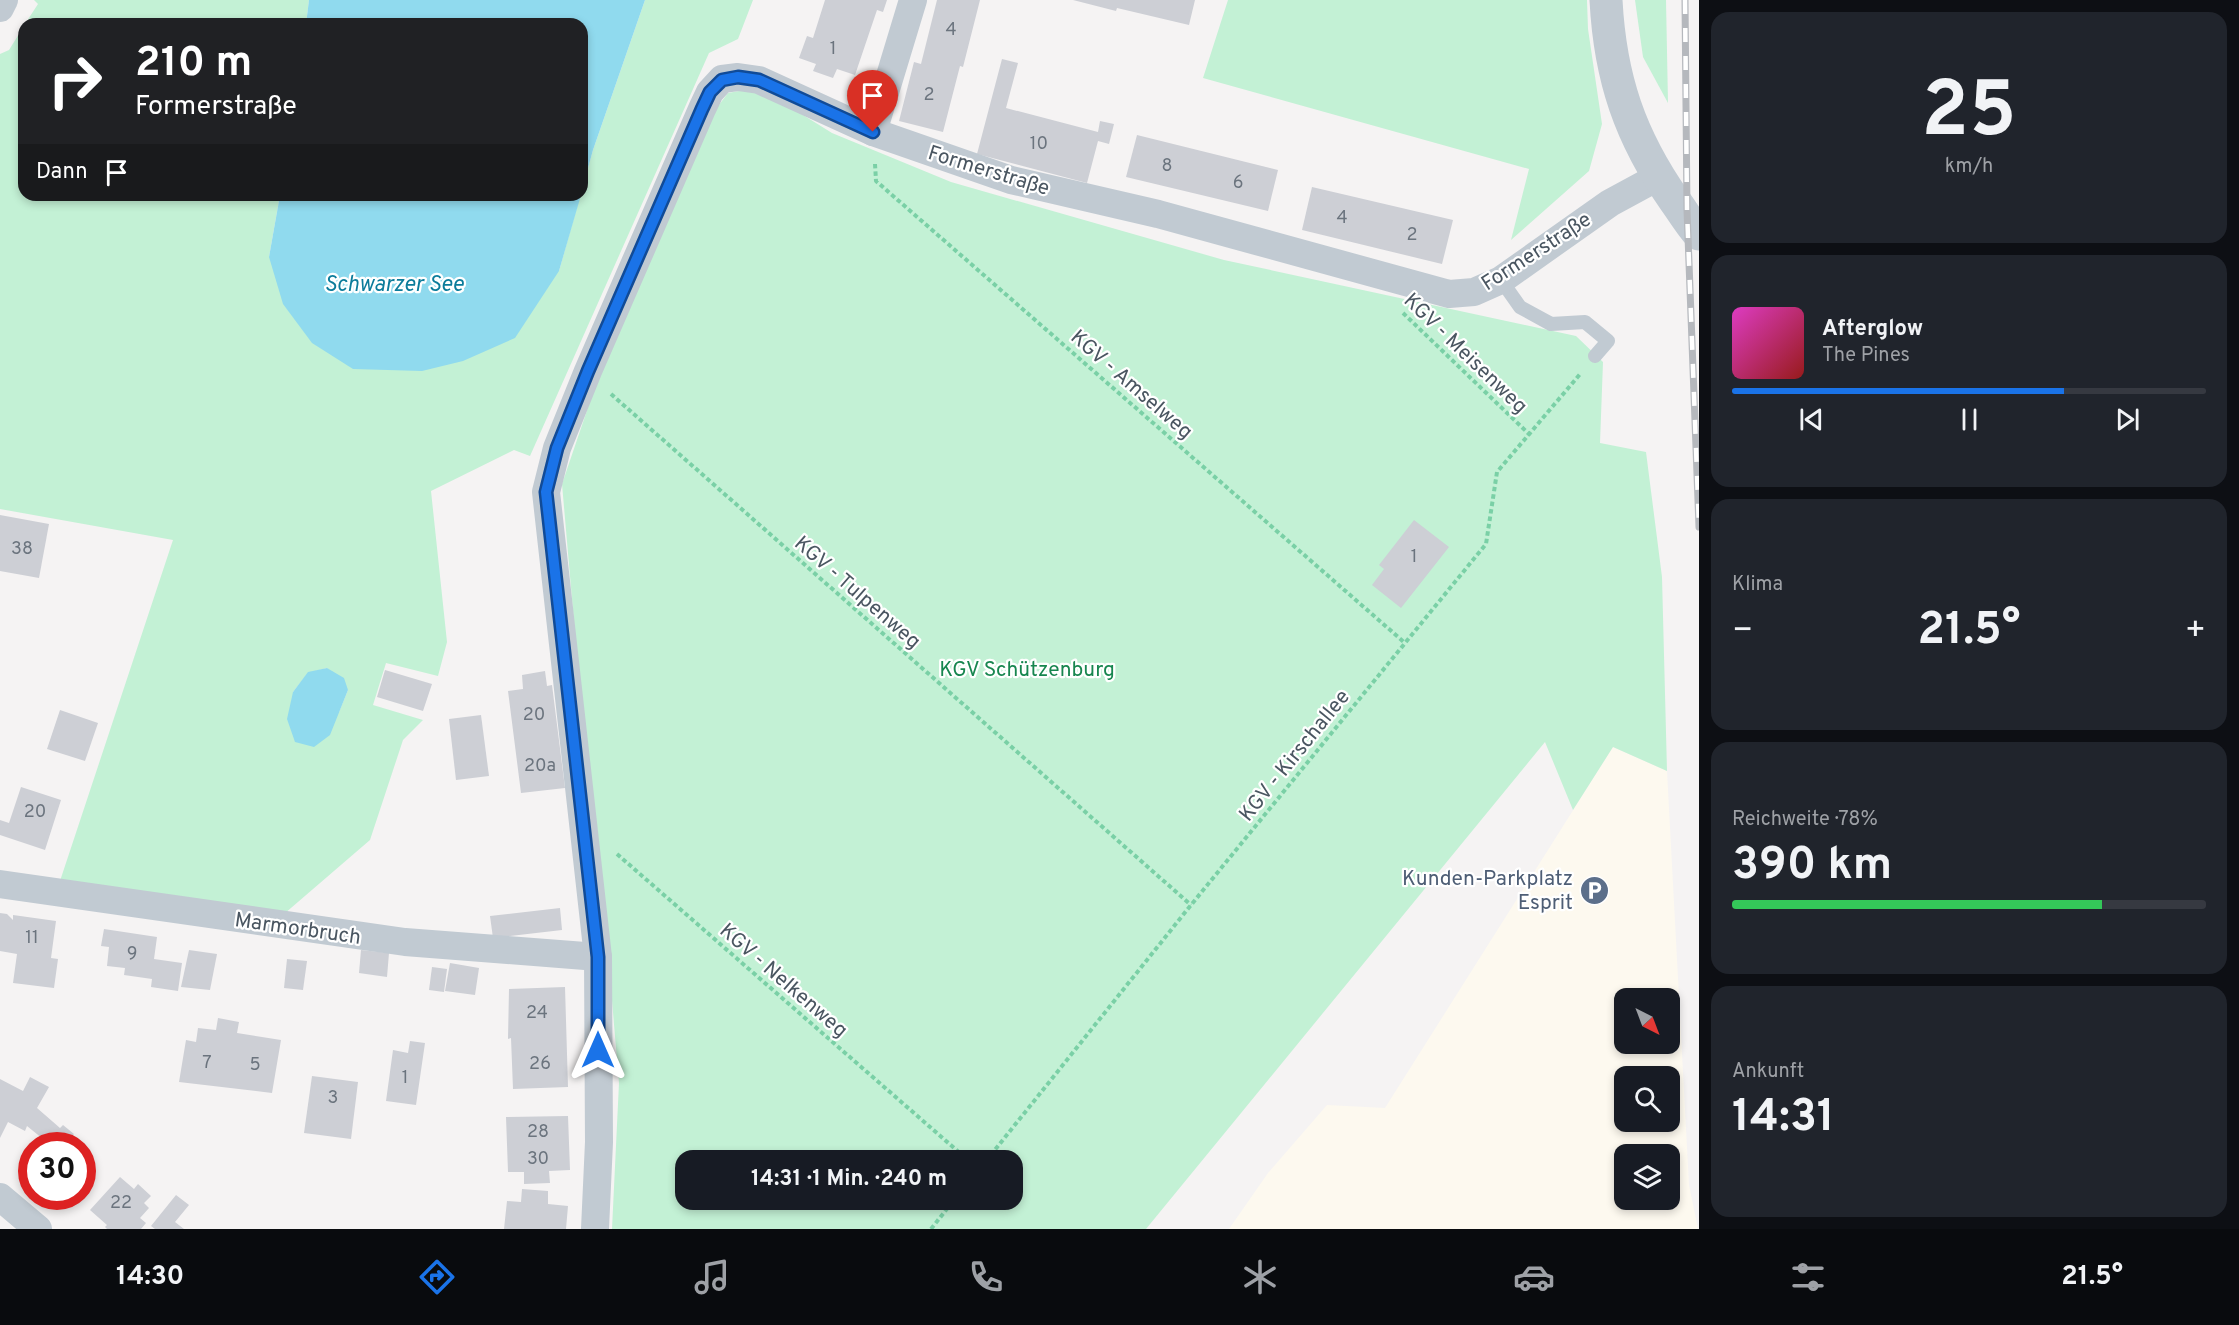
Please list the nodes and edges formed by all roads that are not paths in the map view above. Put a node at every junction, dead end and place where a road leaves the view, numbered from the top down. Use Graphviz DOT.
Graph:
graph roads {
  1 [pos="4,0"];
  2 [pos="913,0"];
  3 [pos="1606,0"];
  4 [pos="0,8"];
  5 [pos="873,132"];
  6 [pos="1658,177"];
  7 [pos="1699,234"];
  8 [pos="1501,280"];
  9 [pos="1595,356"];
  10 [pos="0,884"];
  11 [pos="598,957"];
  12 [pos="0,1197"];
  13 [pos="38,1229"];
  14 [pos="595,1229"];
  1 -- 4 [label="street"];
  2 -- 5 [label="street"];
  3 -- 6 [label="street"];
  5 -- 8 [label="street, Formerstraße"];
  5 -- 11 [label="street, Formerstraße"];
  6 -- 7 [label="street"];
  6 -- 8 [label="street, Formerstraße"];
  8 -- 9 [label="lane"];
  10 -- 11 [label="street, Marmorbruch"];
  11 -- 14 [label="street, Formerstraße"];
  12 -- 13 [label="street"];
}
